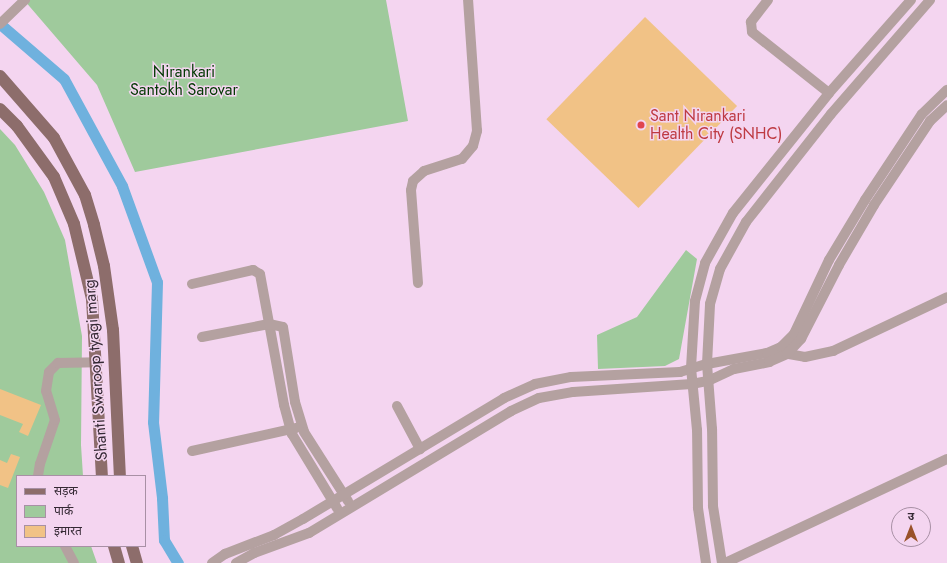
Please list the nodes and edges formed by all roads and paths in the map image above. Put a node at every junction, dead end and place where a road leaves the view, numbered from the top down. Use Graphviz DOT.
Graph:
graph roads {
  1 [pos="25,0"];
  2 [pos="468,0"];
  3 [pos="768,0"];
  4 [pos="911,0"];
  5 [pos="930,0"];
  6 [pos="0,24"];
  7 [pos="853,66"];
  8 [pos="0,76"];
  9 [pos="864,76"];
  10 [pos="947,90"];
  11 [pos="829,94"];
  12 [pos="947,106"];
  13 [pos="0,109"];
  14 [pos="786,147"];
  15 [pos="798,156"];
  16 [pos="418,283"];
  17 [pos="192,284"];
  18 [pos="947,297"];
  19 [pos="270,324"];
  20 [pos="202,337"];
  21 [pos="775,351"];
  22 [pos="787,354"];
  23 [pos="97,362"];
  24 [pos="707,364"];
  25 [pos="691,368"];
  26 [pos="560,379"];
  27 [pos="708,381"];
  28 [pos="692,384"];
  29 [pos="562,394"];
  30 [pos="397,406"];
  31 [pos="302,426"];
  32 [pos="291,430"];
  33 [pos="192,451"];
  34 [pos="417,451"];
  35 [pos="947,459"];
  36 [pos="421,466"];
  37 [pos="38,475"];
  38 [pos="102,475"];
  39 [pos="120,475"];
  40 [pos="345,495"];
  41 [pos="334,502"];
  42 [pos="353,508"];
  43 [pos="341,515"];
  44 [pos="66,547"];
  45 [pos="114,547"];
  46 [pos="132,547"];
  47 [pos="254,548"];
  48 [pos="74,563"];
  49 [pos="119,563"];
  50 [pos="137,563"];
  51 [pos="212,563"];
  52 [pos="236,563"];
  53 [pos="706,563"];
  54 [pos="722,563"];
  55 [pos="726,563"];
  1 -- 6 [label="street"];
  2 -- 16 [label="street"];
  3 -- 11 [label="street"];
  4 -- 7 [label="street"];
  5 -- 9 [label="street"];
  7 -- 9 [label="street"];
  7 -- 11 [label="street"];
  8 -- 39 [label="main road, Shanti Swaroop tyagi marg"];
  9 -- 15 [label="street"];
  10 -- 21 [label="street"];
  11 -- 14 [label="street"];
  12 -- 22 [label="street"];
  13 -- 23 [label="main road, Shanti Swaroop tyagi marg"];
  14 -- 15 [label="street"];
  14 -- 25 [label="street"];
  15 -- 24 [label="street"];
  17 -- 19 [label="street"];
  18 -- 22 [label="street"];
  19 -- 20 [label="street"];
  19 -- 31 [label="street"];
  19 -- 32 [label="street"];
  21 -- 22 [label="street"];
  21 -- 24 [label="street"];
  22 -- 27 [label="street"];
  23 -- 37 [label="street"];
  23 -- 38 [label="main road, Shanti Swaroop tyagi marg"];
  24 -- 25 [label="street"];
  24 -- 27 [label="street"];
  25 -- 26 [label="street"];
  25 -- 28 [label="street"];
  26 -- 29 [label="street"];
  26 -- 34 [label="street"];
  27 -- 28 [label="street"];
  27 -- 54 [label="street"];
  28 -- 29 [label="street"];
  28 -- 53 [label="street"];
  29 -- 36 [label="street"];
  30 -- 34 [label="street"];
  31 -- 32 [label="street"];
  31 -- 40 [label="street"];
  32 -- 33 [label="street"];
  32 -- 41 [label="street"];
  34 -- 36 [label="street"];
  34 -- 40 [label="street"];
  35 -- 55 [label="street"];
  36 -- 42 [label="street"];
  40 -- 41 [label="street"];
  40 -- 42 [label="street"];
  41 -- 43 [label="street"];
  41 -- 47 [label="street"];
  42 -- 43 [label="street"];
  43 -- 47 [label="street"];
  44 -- 48 [label="street"];
  45 -- 49 [label="main road"];
  46 -- 50 [label="main road"];
  47 -- 51 [label="street"];
  47 -- 52 [label="street"];
}
